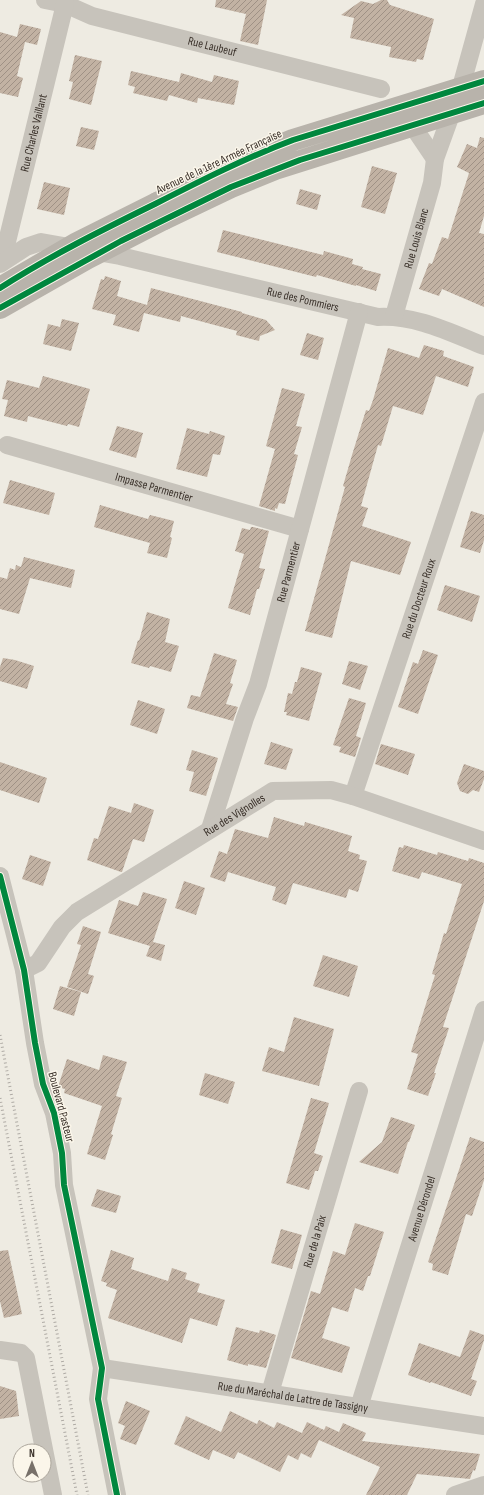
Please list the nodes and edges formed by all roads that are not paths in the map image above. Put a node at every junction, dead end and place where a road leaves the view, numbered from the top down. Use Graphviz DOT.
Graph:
graph roads {
  1 [pos="45,0"];
  2 [pos="65,4"];
  3 [pos="484,4"];
  4 [pos="484,81"];
  5 [pos="461,87"];
  6 [pos="381,89"];
  7 [pos="484,103"];
  8 [pos="452,112"];
  9 [pos="412,125"];
  10 [pos="435,159"];
  11 [pos="160,211"];
  12 [pos="120,256"];
  13 [pos="1,263"];
  14 [pos="0,288"];
  15 [pos="0,308"];
  16 [pos="360,312"];
  17 [pos="394,316"];
  18 [pos="0,320"];
  19 [pos="484,346"];
  20 [pos="484,402"];
  21 [pos="7,445"];
  22 [pos="300,529"];
  23 [pos="353,796"];
  24 [pos="210,829"];
  25 [pos="484,841"];
  26 [pos="0,876"];
  27 [pos="24,970"];
  28 [pos="484,1010"];
  29 [pos="359,1091"];
  30 [pos="0,1350"];
  31 [pos="102,1368"];
  32 [pos="270,1393"];
  33 [pos="360,1407"];
  34 [pos="484,1426"];
  35 [pos="484,1485"];
  36 [pos="53,1495"];
  37 [pos="117,1495"];
  38 [pos="455,1495"];
  1 -- 2 [label="street, Rue Laubeuf"];
  2 -- 6 [label="street, Rue Laubeuf"];
  2 -- 13 [label="street, Rue Charles Vaillant"];
  3 -- 5 [label="street, Rue Louis Blanc"];
  4 -- 5 [label="main road, Avenue de la 1ère Armée Française"];
  5 -- 8 [label="street, Rue Louis Blanc"];
  5 -- 11 [label="main road, Avenue de la 1ère Armée Française"];
  7 -- 8 [label="main road, Avenue de la 1ère Armée Française"];
  8 -- 9 [label="main road, Avenue de la 1ère Armée Française"];
  8 -- 10 [label="street, Rue Louis Blanc"];
  9 -- 10 [label="street"];
  9 -- 11 [label="main road, Avenue de la 1ère Armée Française"];
  10 -- 17 [label="street, Rue Louis Blanc"];
  11 -- 14 [label="main road, Avenue de la 1ère Armée Française, bridge"];
  11 -- 15 [label="main road, Avenue de la 1ère Armée Française, bridge"];
  12 -- 13 [label="street, Rue des Pommiers"];
  12 -- 16 [label="street, Rue des Pommiers"];
  12 -- 18 [label="street"];
  16 -- 17 [label="street, Rue des Pommiers"];
  16 -- 22 [label="street, Rue Parmentier"];
  17 -- 19 [label="street, Rue des Pommiers"];
  20 -- 23 [label="street, Rue du Docteur Roux"];
  21 -- 22 [label="street, Impasse Parmentier"];
  22 -- 24 [label="street, Rue Parmentier"];
  23 -- 24 [label="street, Rue des Vignolles"];
  23 -- 25 [label="street, Rue des Vignolles"];
  24 -- 27 [label="street, Rue des Vignolles"];
  26 -- 27 [label="street, Boulevard Pasteur"];
  27 -- 31 [label="street, Boulevard Pasteur"];
  28 -- 33 [label="street, Avenue Dérondel"];
  29 -- 32 [label="street, Rue de la Paix"];
  30 -- 36 [label="street"];
  31 -- 32 [label="street, Rue du Maréchal de Lattre de Tassigny"];
  31 -- 37 [label="street, Boulevard Pasteur"];
  32 -- 33 [label="street, Rue du Maréchal de Lattre de Tassigny"];
  33 -- 34 [label="street, Rue du Maréchal de Lattre de Tassigny"];
  35 -- 38 [label="street"];
}
